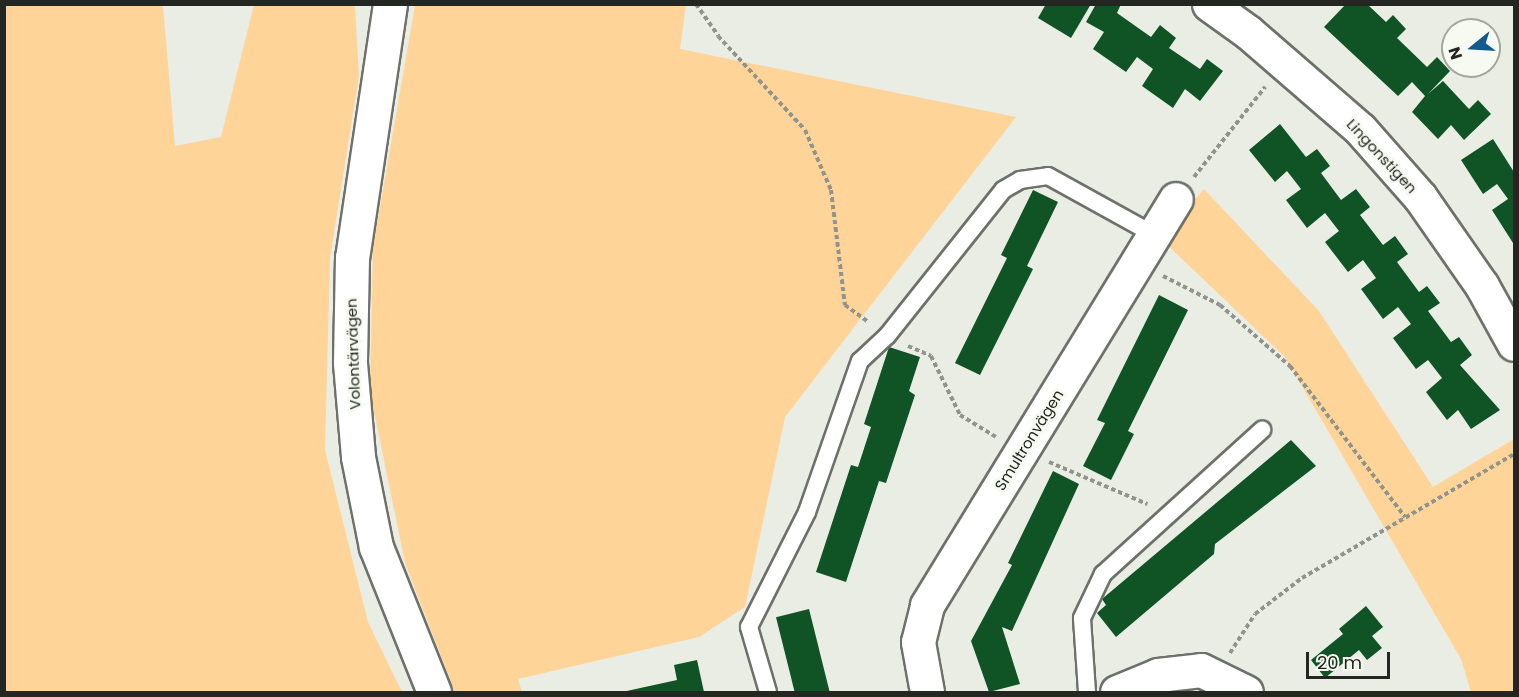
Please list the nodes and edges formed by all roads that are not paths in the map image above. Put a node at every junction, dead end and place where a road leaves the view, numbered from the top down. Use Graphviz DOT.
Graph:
graph roads {
  1 [pos="390,4"];
  2 [pos="1209,4"];
  3 [pos="1176,198"];
  4 [pos="1155,235"];
  5 [pos="1515,344"];
  6 [pos="1262,430"];
  7 [pos="434,693"];
  8 [pos="768,693"];
  9 [pos="927,693"];
  10 [pos="1087,693"];
  11 [pos="1118,693"];
  12 [pos="1246,693"];
  1 -- 7 [label="street, Volontärvägen"];
  2 -- 5 [label="street, Lingonstigen"];
  3 -- 4 [label="street, Smultronvägen"];
  4 -- 8 [label="lane"];
  4 -- 9 [label="street, Smultronvägen"];
  6 -- 10 [label="lane"];
  11 -- 12 [label="street"];
}
